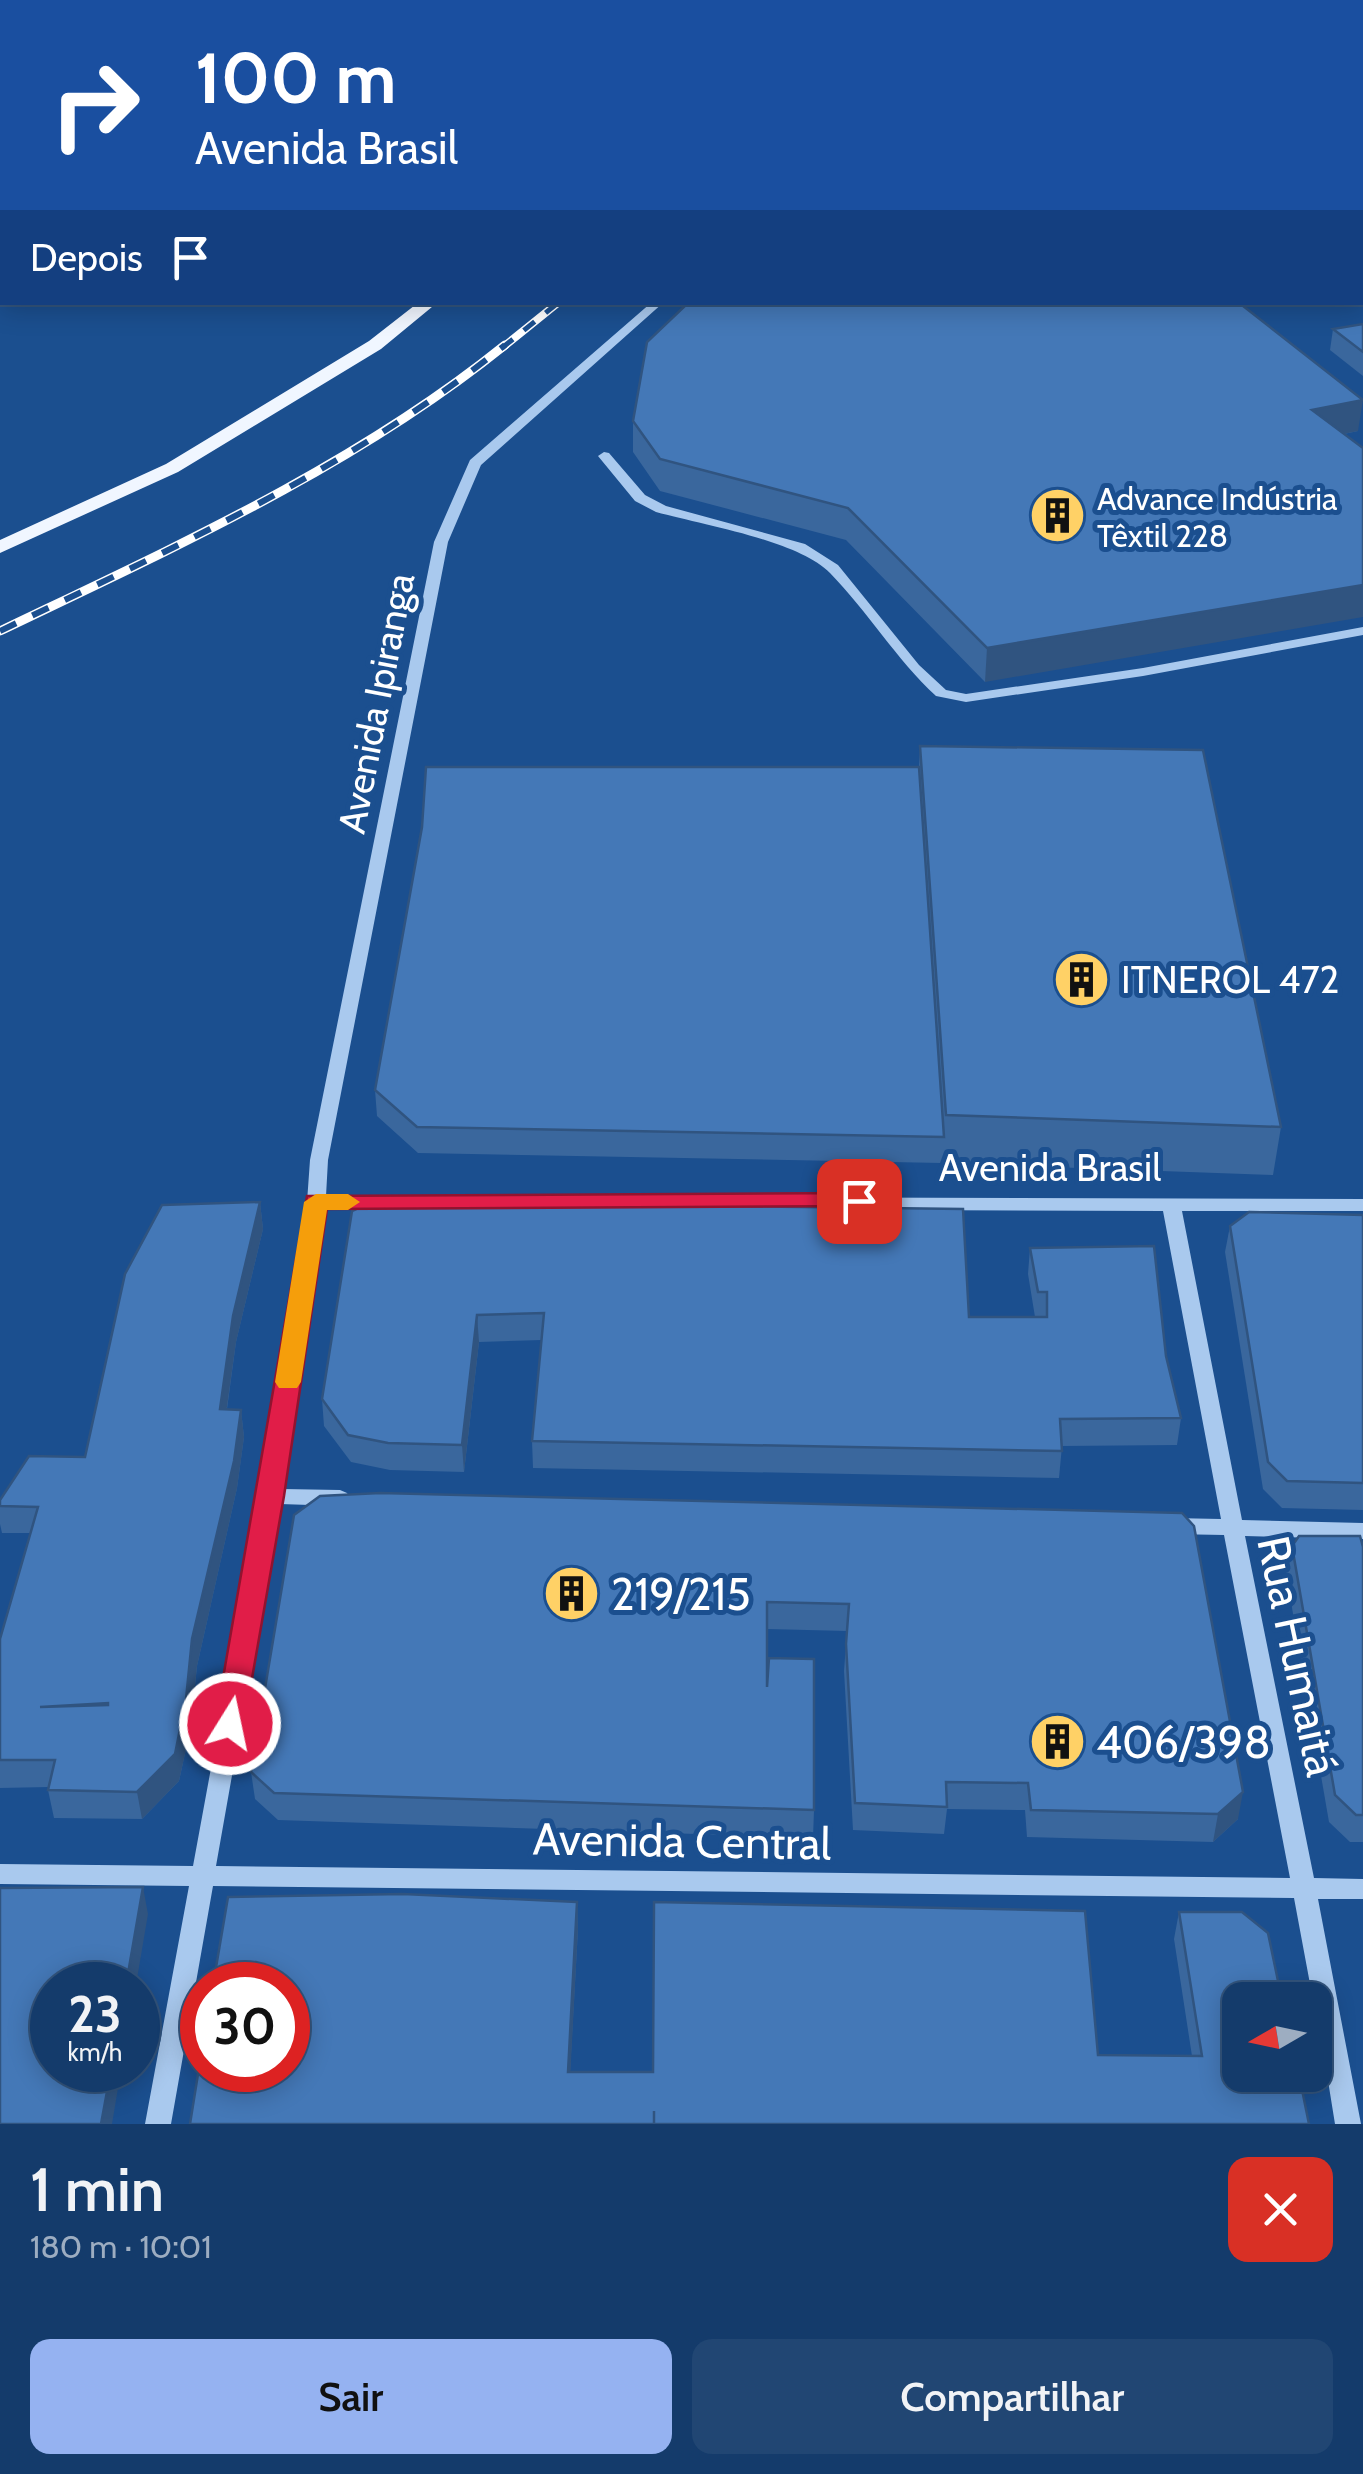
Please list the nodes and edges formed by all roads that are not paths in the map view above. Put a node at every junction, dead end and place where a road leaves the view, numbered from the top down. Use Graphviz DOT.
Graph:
graph roads {
  1 [pos="426,305"];
  2 [pos="656,305"];
  3 [pos="604,456"];
  4 [pos="0,548"];
  5 [pos="1363,631"];
  6 [pos="316,1202"];
  7 [pos="1171,1203"];
  8 [pos="1363,1205"];
  9 [pos="271,1496"];
  10 [pos="371,1499"];
  11 [pos="1150,1525"];
  12 [pos="1230,1528"];
  13 [pos="1363,1531"];
  14 [pos="0,1874"];
  15 [pos="202,1876"];
  16 [pos="1305,1888"];
  17 [pos="1363,1889"];
  18 [pos="158,2124"];
  19 [pos="1348,2124"];
  1 -- 4 [label="main road"];
  2 -- 6 [label="street, Avenida Ipiranga"];
  3 -- 5 [label="street"];
  6 -- 7 [label="street, Avenida Brasil"];
  6 -- 9 [label="street, Avenida Ipiranga"];
  7 -- 8 [label="street, Avenida Brasil"];
  7 -- 12 [label="street, Rua Humaitá"];
  9 -- 10 [label="street"];
  9 -- 15 [label="street, Avenida Ipiranga"];
  11 -- 12 [label="street"];
  12 -- 13 [label="street"];
  12 -- 16 [label="street, Rua Humaitá"];
  14 -- 15 [label="street, Avenida Central"];
  15 -- 16 [label="street, Avenida Central"];
  15 -- 18 [label="street, Avenida Ipiranga"];
  16 -- 17 [label="street, Avenida Central"];
  16 -- 19 [label="street, Rua Humaitá"];
}
